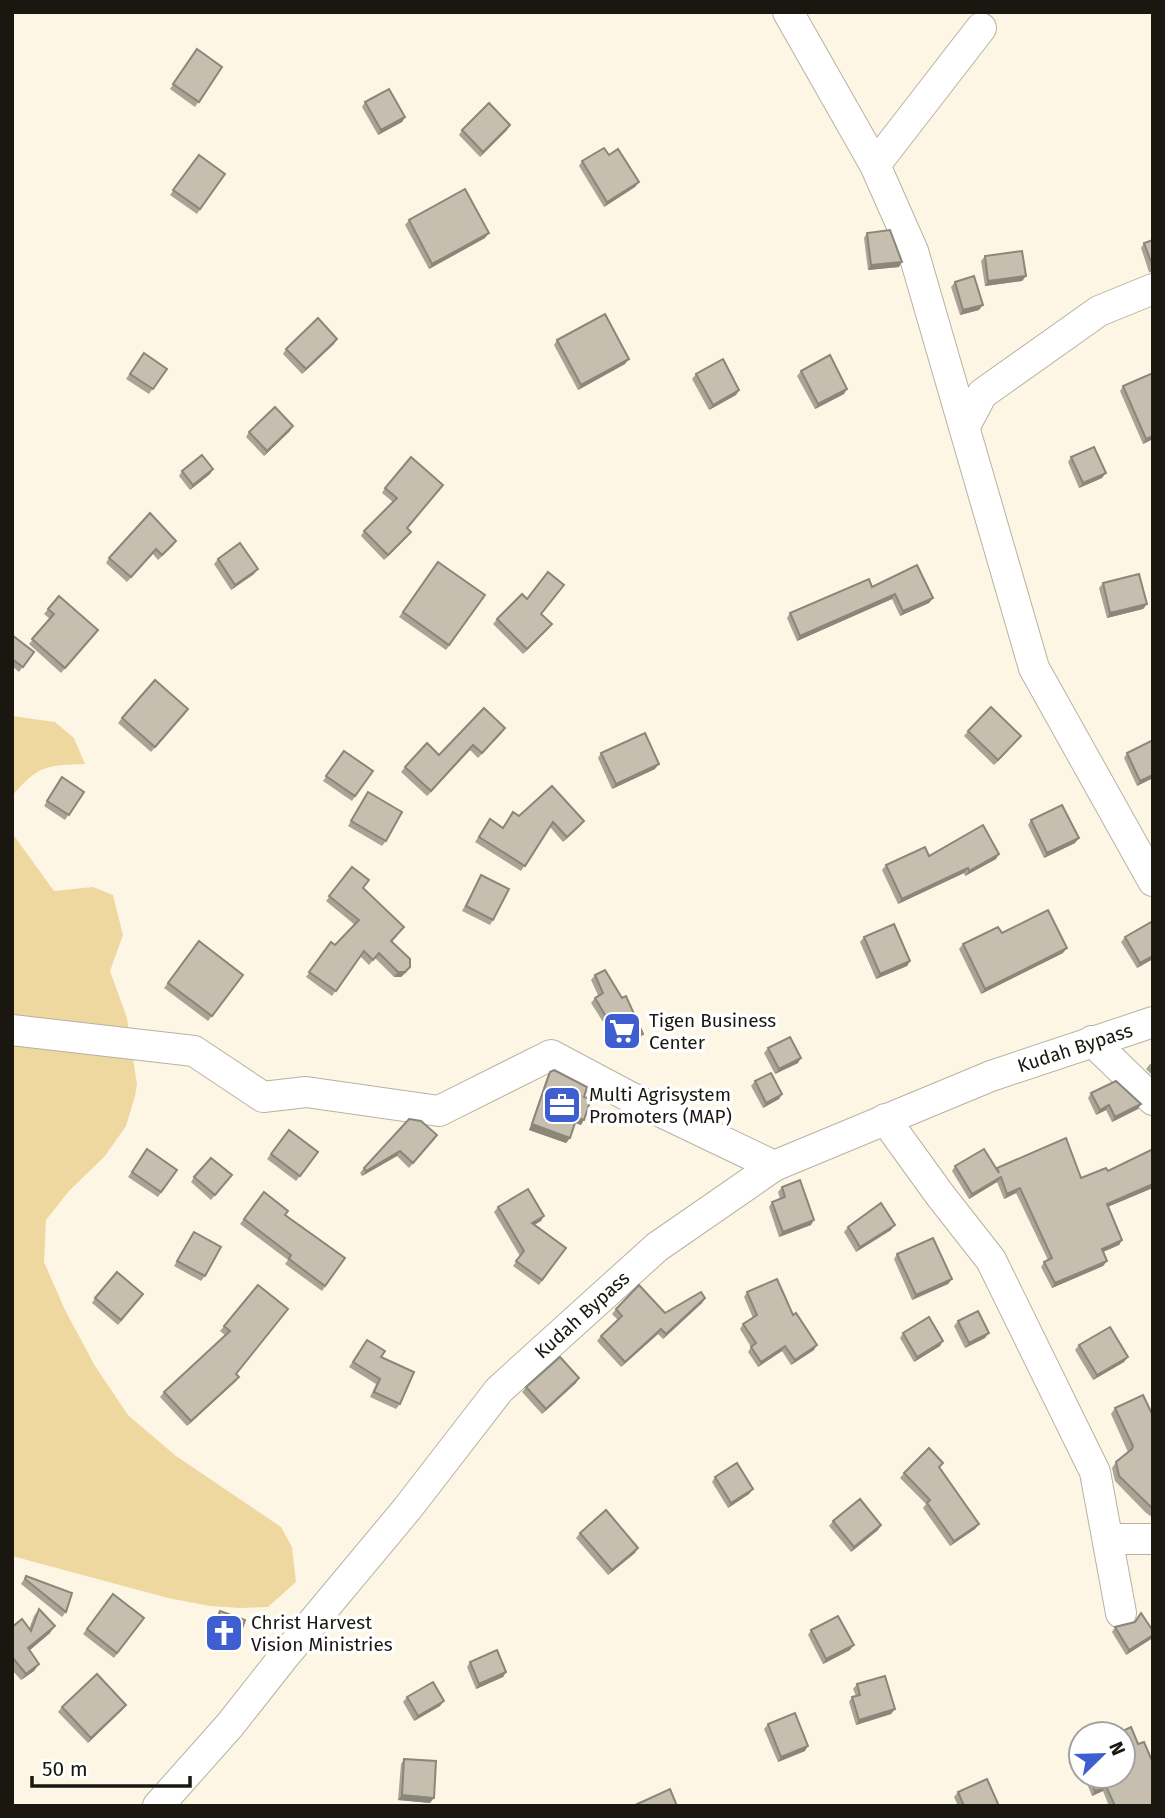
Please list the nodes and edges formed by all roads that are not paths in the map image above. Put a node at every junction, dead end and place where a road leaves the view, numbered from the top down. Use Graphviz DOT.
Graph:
graph roads {
  1 [pos="788,12"];
  2 [pos="981,28"];
  3 [pos="875,165"];
  4 [pos="1153,289"];
  5 [pos="965,426"];
  6 [pos="1153,881"];
  7 [pos="1153,1022"];
  8 [pos="12,1030"];
  9 [pos="1092,1041"];
  10 [pos="1153,1100"];
  11 [pos="885,1119"];
  12 [pos="774,1166"];
  13 [pos="1110,1539"];
  14 [pos="1153,1539"];
  15 [pos="1121,1613"];
  16 [pos="158,1806"];
  1 -- 3 [label="street"];
  2 -- 3 [label="street"];
  3 -- 5 [label="street"];
  4 -- 5 [label="street"];
  5 -- 6 [label="street"];
  7 -- 9 [label="street, Kudah Bypass"];
  8 -- 12 [label="street"];
  9 -- 10 [label="street"];
  9 -- 11 [label="street, Kudah Bypass"];
  11 -- 12 [label="street, Kudah Bypass"];
  11 -- 13 [label="street"];
  12 -- 16 [label="street, Kudah Bypass"];
  13 -- 14 [label="street"];
  13 -- 15 [label="street"];
}
